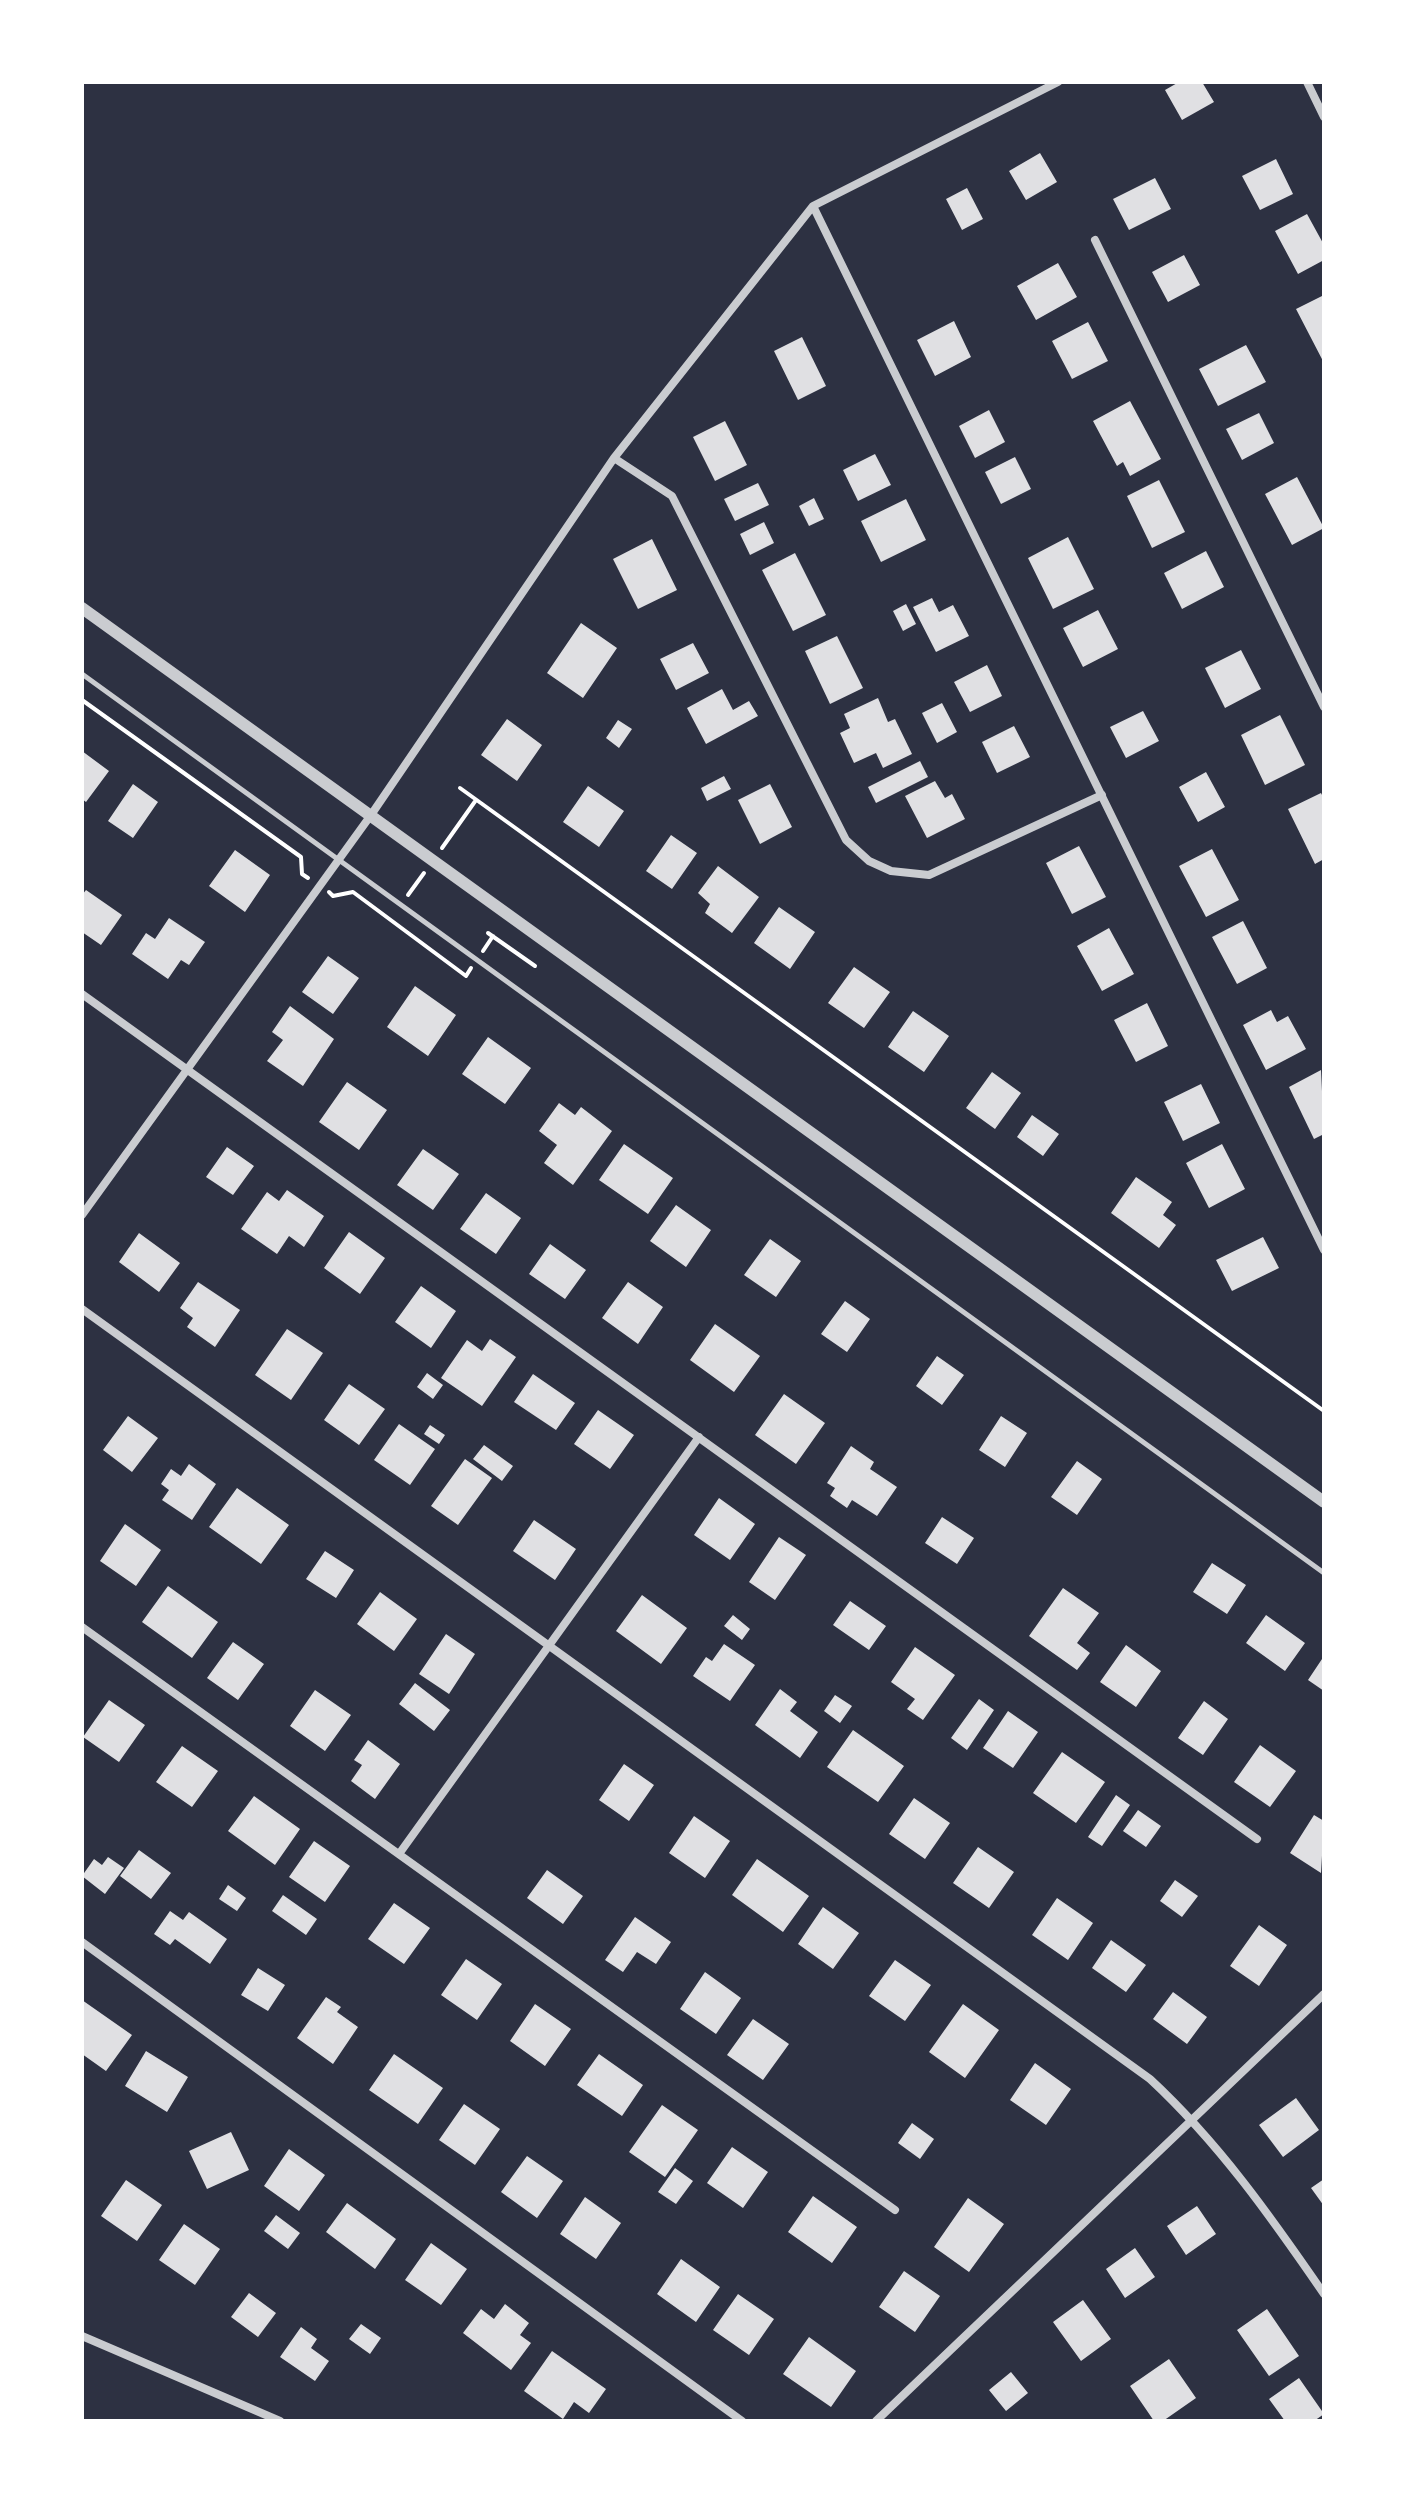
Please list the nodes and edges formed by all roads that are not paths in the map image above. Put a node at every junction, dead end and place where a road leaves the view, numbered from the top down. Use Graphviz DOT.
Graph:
graph roads {
  1 [pos="1058,82"];
  2 [pos="1307,82"];
  3 [pos="1324,117"];
  4 [pos="813,206"];
  5 [pos="1095,240"];
  6 [pos="614,458"];
  7 [pos="82,608"];
  8 [pos="82,674"];
  9 [pos="1320,687"];
  10 [pos="1324,707"];
  11 [pos="1102,795"];
  12 [pos="371,815"];
  13 [pos="339,859"];
  14 [pos="82,994"];
  15 [pos="187,1069"];
  16 [pos="82,1215"];
  17 [pos="1324,1250"];
  18 [pos="82,1309"];
  19 [pos="699,1437"];
  20 [pos="1324,1502"];
  21 [pos="1324,1573"];
  22 [pos="82,1627"];
  23 [pos="551,1644"];
  24 [pos="1257,1839"];
  25 [pos="399,1854"];
  26 [pos="82,1942"];
  27 [pos="1324,1994"];
  28 [pos="1193,2119"];
  29 [pos="895,2210"];
  30 [pos="1324,2294"];
  31 [pos="82,2336"];
  32 [pos="280,2421"];
  33 [pos="742,2421"];
  34 [pos="876,2421"];
  1 -- 4 [label="street"];
  2 -- 3 [label="street"];
  4 -- 6 [label="street"];
  4 -- 11 [label="street"];
  5 -- 9 [label="street"];
  6 -- 11 [label="street"];
  6 -- 12 [label="street"];
  7 -- 12 [label="street"];
  8 -- 13 [label="lane"];
  9 -- 10 [label="street"];
  11 -- 17 [label="street"];
  12 -- 13 [label="street"];
  12 -- 20 [label="street"];
  13 -- 15 [label="street"];
  13 -- 21 [label="lane"];
  14 -- 15 [label="street"];
  15 -- 16 [label="street"];
  15 -- 19 [label="street"];
  18 -- 23 [label="street"];
  19 -- 23 [label="street"];
  19 -- 24 [label="street"];
  22 -- 25 [label="street"];
  23 -- 25 [label="street"];
  23 -- 28 [label="street"];
  25 -- 29 [label="street"];
  26 -- 33 [label="street"];
  27 -- 28 [label="street"];
  28 -- 30 [label="street"];
  28 -- 34 [label="street"];
  31 -- 32 [label="street"];
}
